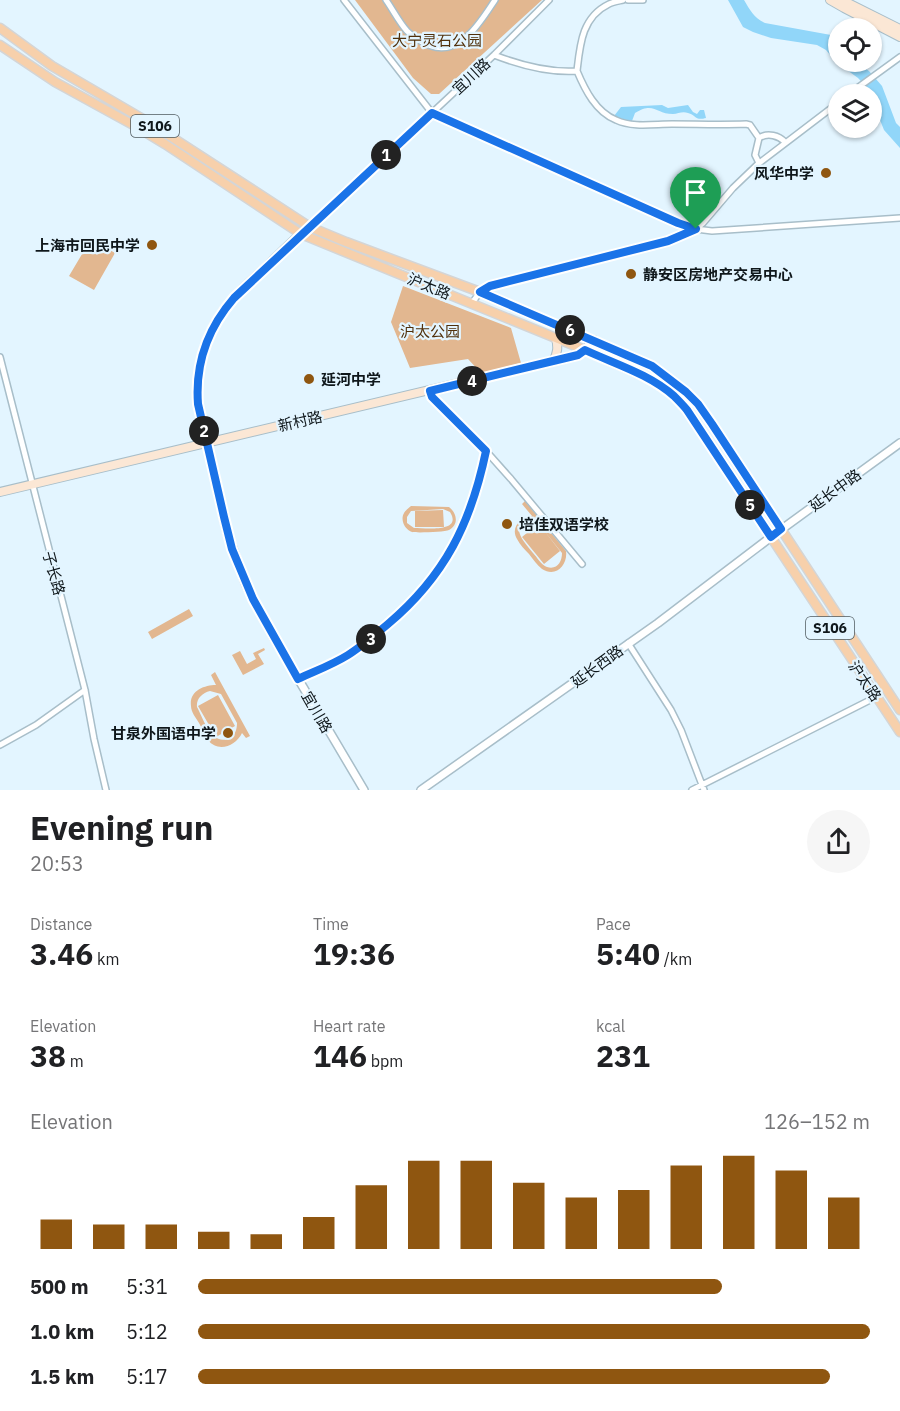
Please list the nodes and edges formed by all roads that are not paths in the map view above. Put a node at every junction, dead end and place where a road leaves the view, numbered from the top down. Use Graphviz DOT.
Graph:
graph roads {
  1 [pos="344,0"];
  2 [pos="386,0"];
  3 [pos="495,0"];
  4 [pos="549,0"];
  5 [pos="626,0"];
  6 [pos="643,0"];
  7 [pos="830,0"];
  8 [pos="842,0"];
  9 [pos="0,28"];
  10 [pos="900,29"];
  11 [pos="900,37"];
  12 [pos="0,45"];
  13 [pos="494,55"];
  14 [pos="900,57"];
  15 [pos="578,71"];
  16 [pos="863,84"];
  17 [pos="828,110"];
  18 [pos="432,113"];
  19 [pos="759,138"];
  20 [pos="785,142"];
  21 [pos="759,163"];
  22 [pos="900,218"];
  23 [pos="310,227"];
  24 [pos="696,229"];
  25 [pos="301,234"];
  26 [pos="480,292"];
  27 [pos="472,303"];
  28 [pos="556,338"];
  29 [pos="594,340"];
  30 [pos="585,350"];
  31 [pos="0,357"];
  32 [pos="553,361"];
  33 [pos="430,391"];
  34 [pos="207,443"];
  35 [pos="900,443"];
  36 [pos="486,451"];
  37 [pos="32,484"];
  38 [pos="0,492"];
  39 [pos="781,529"];
  40 [pos="771,537"];
  41 [pos="582,564"];
  42 [pos="628,643"];
  43 [pos="298,679"];
  44 [pos="85,690"];
  45 [pos="876,697"];
  46 [pos="900,711"];
  47 [pos="890,718"];
  48 [pos="900,732"];
  49 [pos="0,745"];
  50 [pos="703,787"];
  51 [pos="106,790"];
  52 [pos="364,790"];
  53 [pos="421,790"];
  54 [pos="692,790"];
  1 -- 18 [label="street"];
  2 -- 3 [label="street"];
  4 -- 13 [label="street, 宜川路"];
  5 -- 6 [label="street"];
  5 -- 15 [label="street"];
  7 -- 11 [label="main road"];
  8 -- 10 [label="main road"];
  9 -- 23 [label="main road, 沪太路 / S106"];
  12 -- 25 [label="main road, 沪太路 / S106"];
  13 -- 15 [label="street"];
  13 -- 18 [label="street, 宜川路"];
  14 -- 16 [label="street"];
  15 -- 19 [label="street"];
  17 -- 20 [label="street"];
  18 -- 23 [label="street, 宜川路"];
  18 -- 24 [label="street"];
  19 -- 20 [label="street"];
  19 -- 21 [label="street"];
  20 -- 21 [label="street"];
  21 -- 24 [label="street"];
  22 -- 24 [label="street"];
  23 -- 25 [label="street, 宜川路"];
  23 -- 26 [label="main road, 沪太路 / S106"];
  24 -- 26 [label="street"];
  25 -- 27 [label="main road, 沪太路 / S106"];
  25 -- 34 [label="street, 宜川路"];
  26 -- 27 [label="street"];
  26 -- 29 [label="main road, 沪太路 / S106"];
  27 -- 28 [label="main road, 沪太路 / S106"];
  28 -- 30 [label="main road, 沪太路 / S106"];
  28 -- 32 [label="main road"];
  29 -- 30 [label="main road, 新村路"];
  29 -- 39 [label="main road, 沪太路 / S106"];
  30 -- 32 [label="main road, 新村路"];
  30 -- 40 [label="main road, 沪太路 / S106"];
  31 -- 37 [label="street, 子长路"];
  32 -- 33 [label="main road, 新村路"];
  33 -- 34 [label="main road, 新村路"];
  33 -- 36 [label="street"];
  34 -- 37 [label="main road, 新村路"];
  34 -- 43 [label="street, 宜川路"];
  35 -- 39 [label="street, 延长中路"];
  36 -- 41 [label="street"];
  36 -- 43 [label="street"];
  37 -- 38 [label="main road, 新村路"];
  37 -- 44 [label="street, 子长路"];
  39 -- 40 [label="street, 延长中路"];
  39 -- 46 [label="main road, 沪太路 / S106"];
  40 -- 42 [label="street, 延长西路"];
  40 -- 45 [label="main road, 沪太路 / S106"];
  42 -- 50 [label="street"];
  42 -- 53 [label="street, 延长西路"];
  43 -- 52 [label="street, 宜川路"];
  44 -- 49 [label="street"];
  44 -- 51 [label="street, 子长路"];
  45 -- 47 [label="main road, 沪太路 / S106"];
  45 -- 50 [label="street"];
  46 -- 47 [label="street"];
  47 -- 48 [label="main road, 沪太路 / S106"];
  50 -- 54 [label="street"];
}
